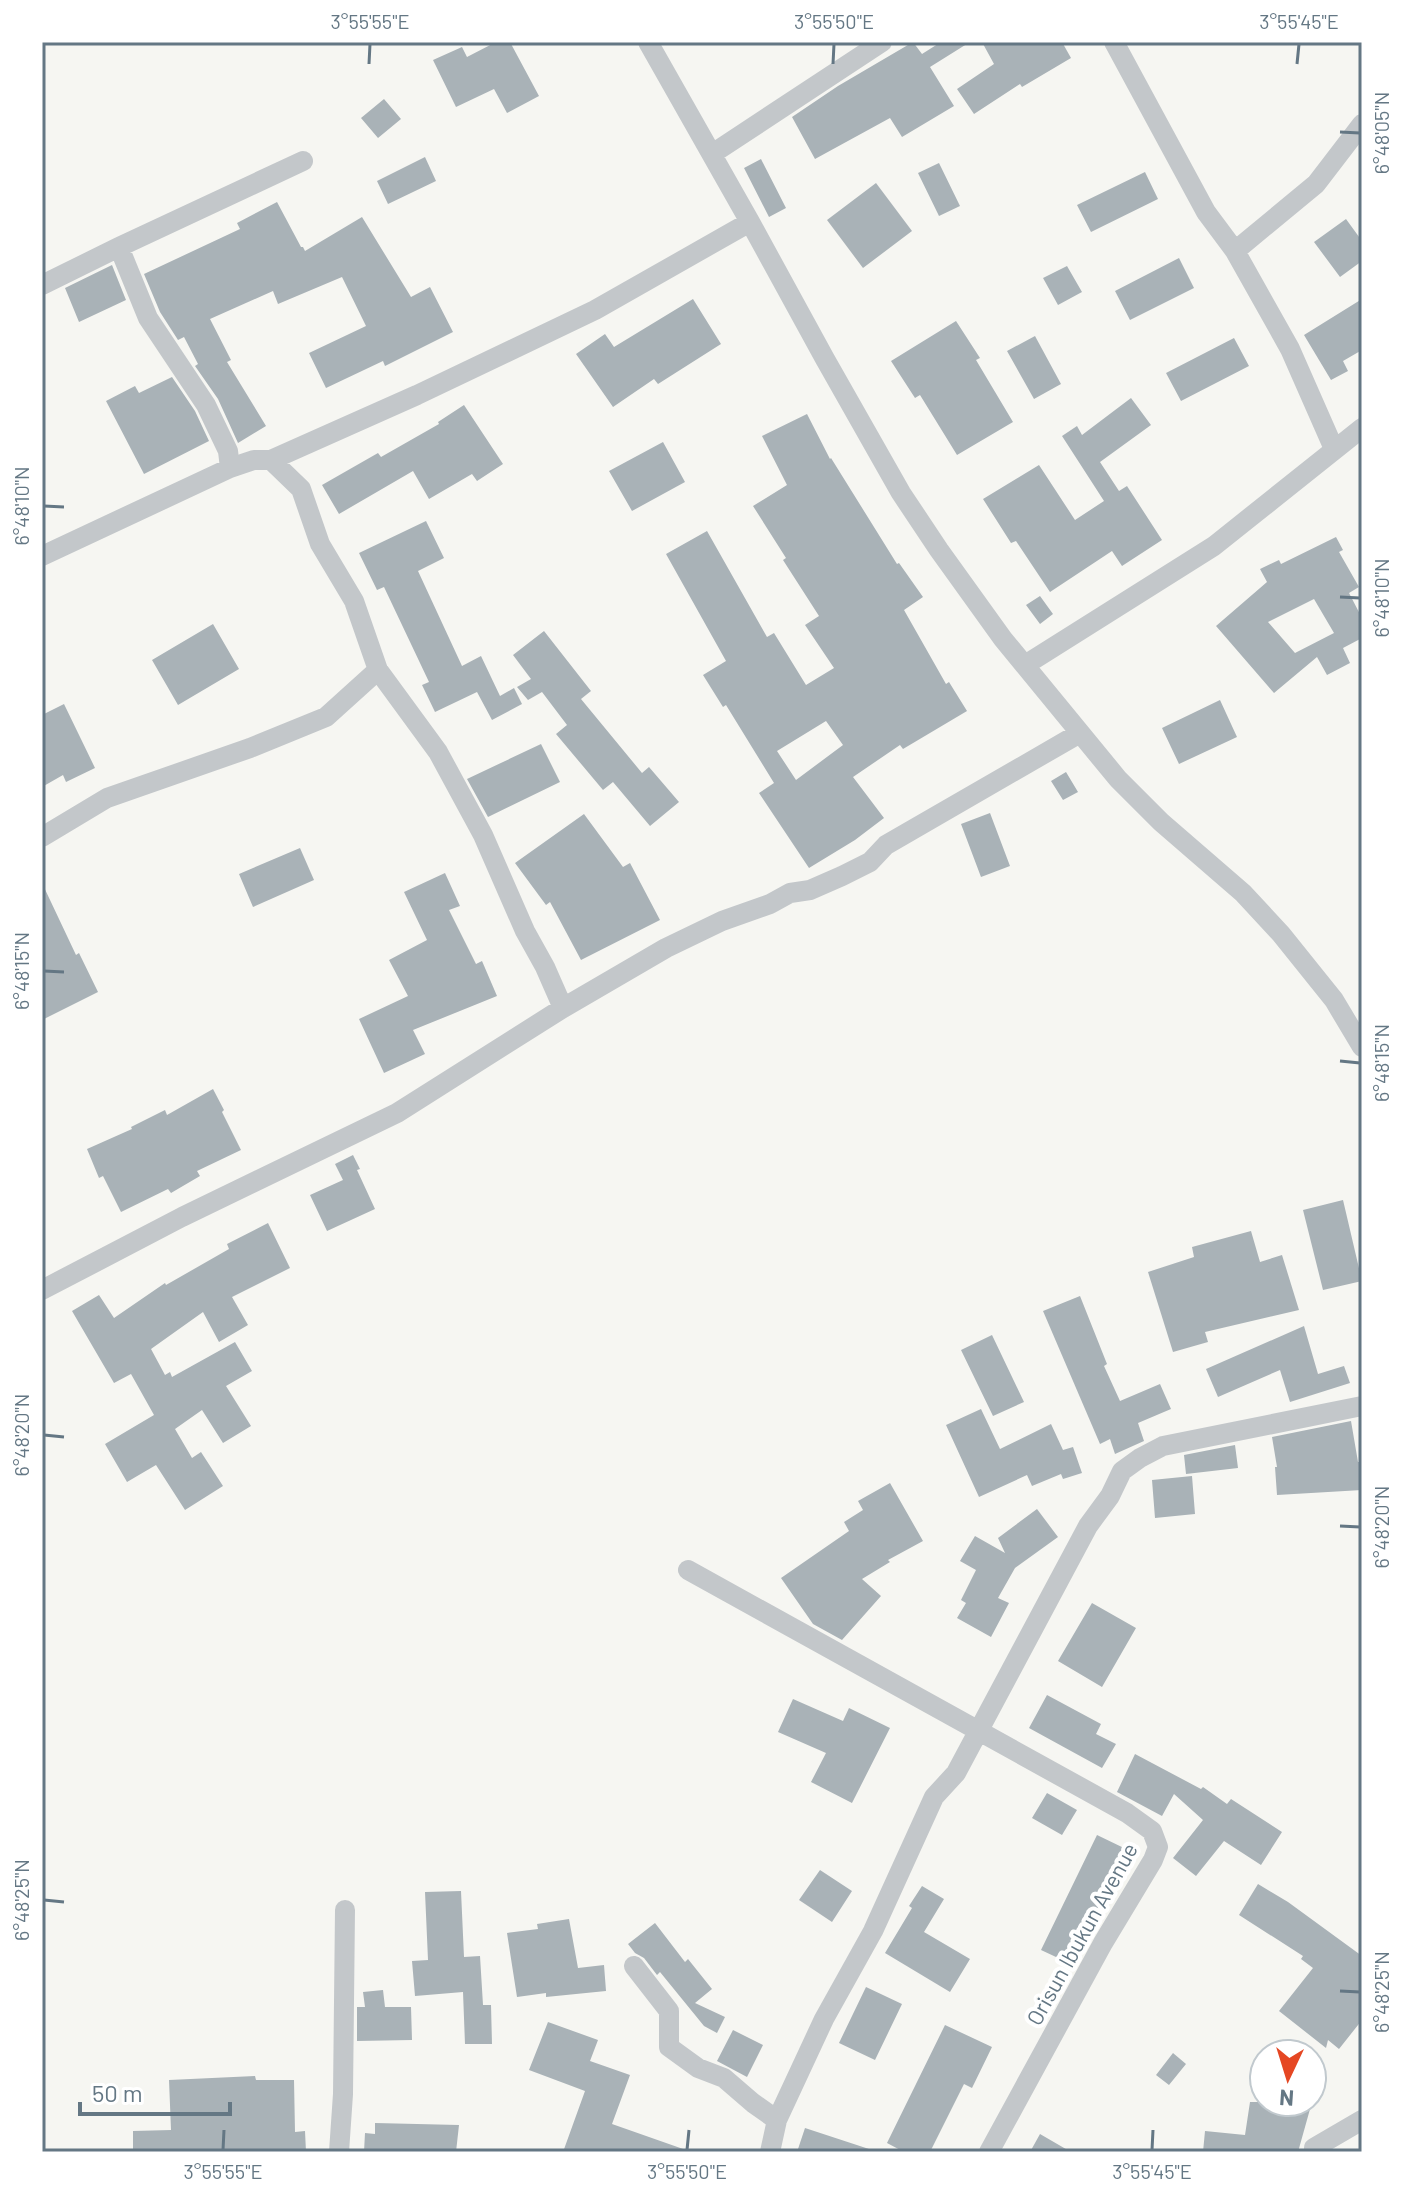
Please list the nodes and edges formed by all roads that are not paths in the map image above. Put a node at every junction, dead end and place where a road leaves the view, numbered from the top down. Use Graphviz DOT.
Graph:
graph roads {
  1 [pos="648,42"];
  2 [pos="882,42"];
  3 [pos="1114,42"];
  4 [pos="1362,124"];
  5 [pos="712,154"];
  6 [pos="303,161"];
  7 [pos="750,222"];
  8 [pos="119,247"];
  9 [pos="1235,251"];
  10 [pos="42,285"];
  11 [pos="1362,428"];
  12 [pos="1334,449"];
  13 [pos="271,460"];
  14 [pos="230,468"];
  15 [pos="42,556"];
  16 [pos="1025,665"];
  17 [pos="378,670"];
  18 [pos="1080,733"];
  19 [pos="42,837"];
  20 [pos="563,1008"];
  21 [pos="1362,1047"];
  22 [pos="42,1290"];
  23 [pos="1362,1406"];
  24 [pos="688,1570"];
  25 [pos="979,1730"];
  26 [pos="345,1910"];
  27 [pos="634,1966"];
  28 [pos="777,2120"];
  29 [pos="1362,2120"];
  30 [pos="339,2152"];
  31 [pos="770,2152"];
  32 [pos="989,2152"];
  33 [pos="1314,2152"];
  1 -- 5 [label="street"];
  2 -- 5 [label="street"];
  3 -- 9 [label="street"];
  4 -- 9 [label="street"];
  5 -- 7 [label="street"];
  6 -- 8 [label="street"];
  7 -- 13 [label="street"];
  7 -- 16 [label="street"];
  8 -- 10 [label="street"];
  8 -- 14 [label="street"];
  9 -- 12 [label="street"];
  11 -- 12 [label="street"];
  12 -- 16 [label="street"];
  13 -- 14 [label="street"];
  13 -- 17 [label="street"];
  14 -- 15 [label="street"];
  16 -- 18 [label="street"];
  17 -- 19 [label="street"];
  17 -- 20 [label="street"];
  18 -- 20 [label="street"];
  18 -- 21 [label="street"];
  20 -- 22 [label="street"];
  23 -- 25 [label="street"];
  24 -- 25 [label="street, Orisun Ibukun Avenue"];
  25 -- 28 [label="street"];
  25 -- 32 [label="street, Orisun Ibukun Avenue"];
  26 -- 30 [label="street"];
  27 -- 28 [label="street"];
  28 -- 31 [label="street"];
  29 -- 33 [label="street"];
}
